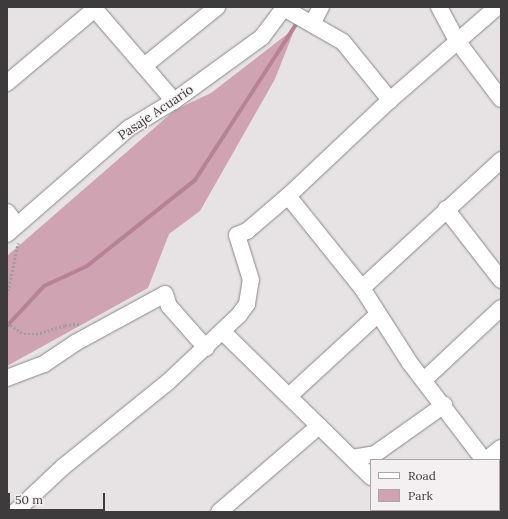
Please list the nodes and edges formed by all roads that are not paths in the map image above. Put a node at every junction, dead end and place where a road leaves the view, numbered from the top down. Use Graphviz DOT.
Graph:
graph roads {
  1 [pos="217,7"];
  2 [pos="321,7"];
  3 [pos="440,7"];
  4 [pos="497,7"];
  5 [pos="94,8"];
  6 [pos="283,8"];
  7 [pos="313,22"];
  8 [pos="458,42"];
  9 [pos="144,66"];
  10 [pos="7,82"];
  11 [pos="501,99"];
  12 [pos="390,100"];
  13 [pos="174,102"];
  14 [pos="501,160"];
  15 [pos="288,196"];
  16 [pos="446,209"];
  17 [pos="7,212"];
  18 [pos="12,229"];
  19 [pos="501,280"];
  20 [pos="362,288"];
  21 [pos="501,308"];
  22 [pos="377,315"];
  23 [pos="224,333"];
  24 [pos="206,348"];
  25 [pos="7,378"];
  26 [pos="424,380"];
  27 [pos="289,396"];
  28 [pos="444,405"];
  29 [pos="319,426"];
  30 [pos="501,448"];
  31 [pos="352,458"];
  32 [pos="484,459"];
  33 [pos="486,459"];
  34 [pos="370,476"];
  35 [pos="15,512"];
  36 [pos="219,512"];
  1 -- 9 [label="street"];
  2 -- 7 [label="street"];
  3 -- 8 [label="street"];
  4 -- 8 [label="street"];
  5 -- 9 [label="street"];
  5 -- 10 [label="street"];
  6 -- 7 [label="street"];
  6 -- 13 [label="street, Pasaje Acuario"];
  7 -- 12 [label="street"];
  8 -- 11 [label="street"];
  8 -- 12 [label="street"];
  9 -- 13 [label="street"];
  12 -- 15 [label="street"];
  13 -- 18 [label="street, Pasaje Acuario"];
  14 -- 16 [label="street"];
  15 -- 20 [label="street"];
  15 -- 23 [label="street"];
  16 -- 19 [label="street"];
  16 -- 20 [label="street"];
  17 -- 18 [label="street"];
  20 -- 22 [label="street"];
  21 -- 26 [label="street"];
  22 -- 26 [label="street"];
  22 -- 27 [label="street"];
  23 -- 24 [label="street"];
  23 -- 27 [label="street"];
  24 -- 25 [label="street"];
  24 -- 35 [label="street"];
  26 -- 28 [label="street"];
  27 -- 29 [label="street"];
  28 -- 31 [label="street"];
  28 -- 32 [label="street"];
  29 -- 31 [label="street"];
  29 -- 36 [label="street"];
  30 -- 33 [label="street"];
  31 -- 34 [label="street"];
}
